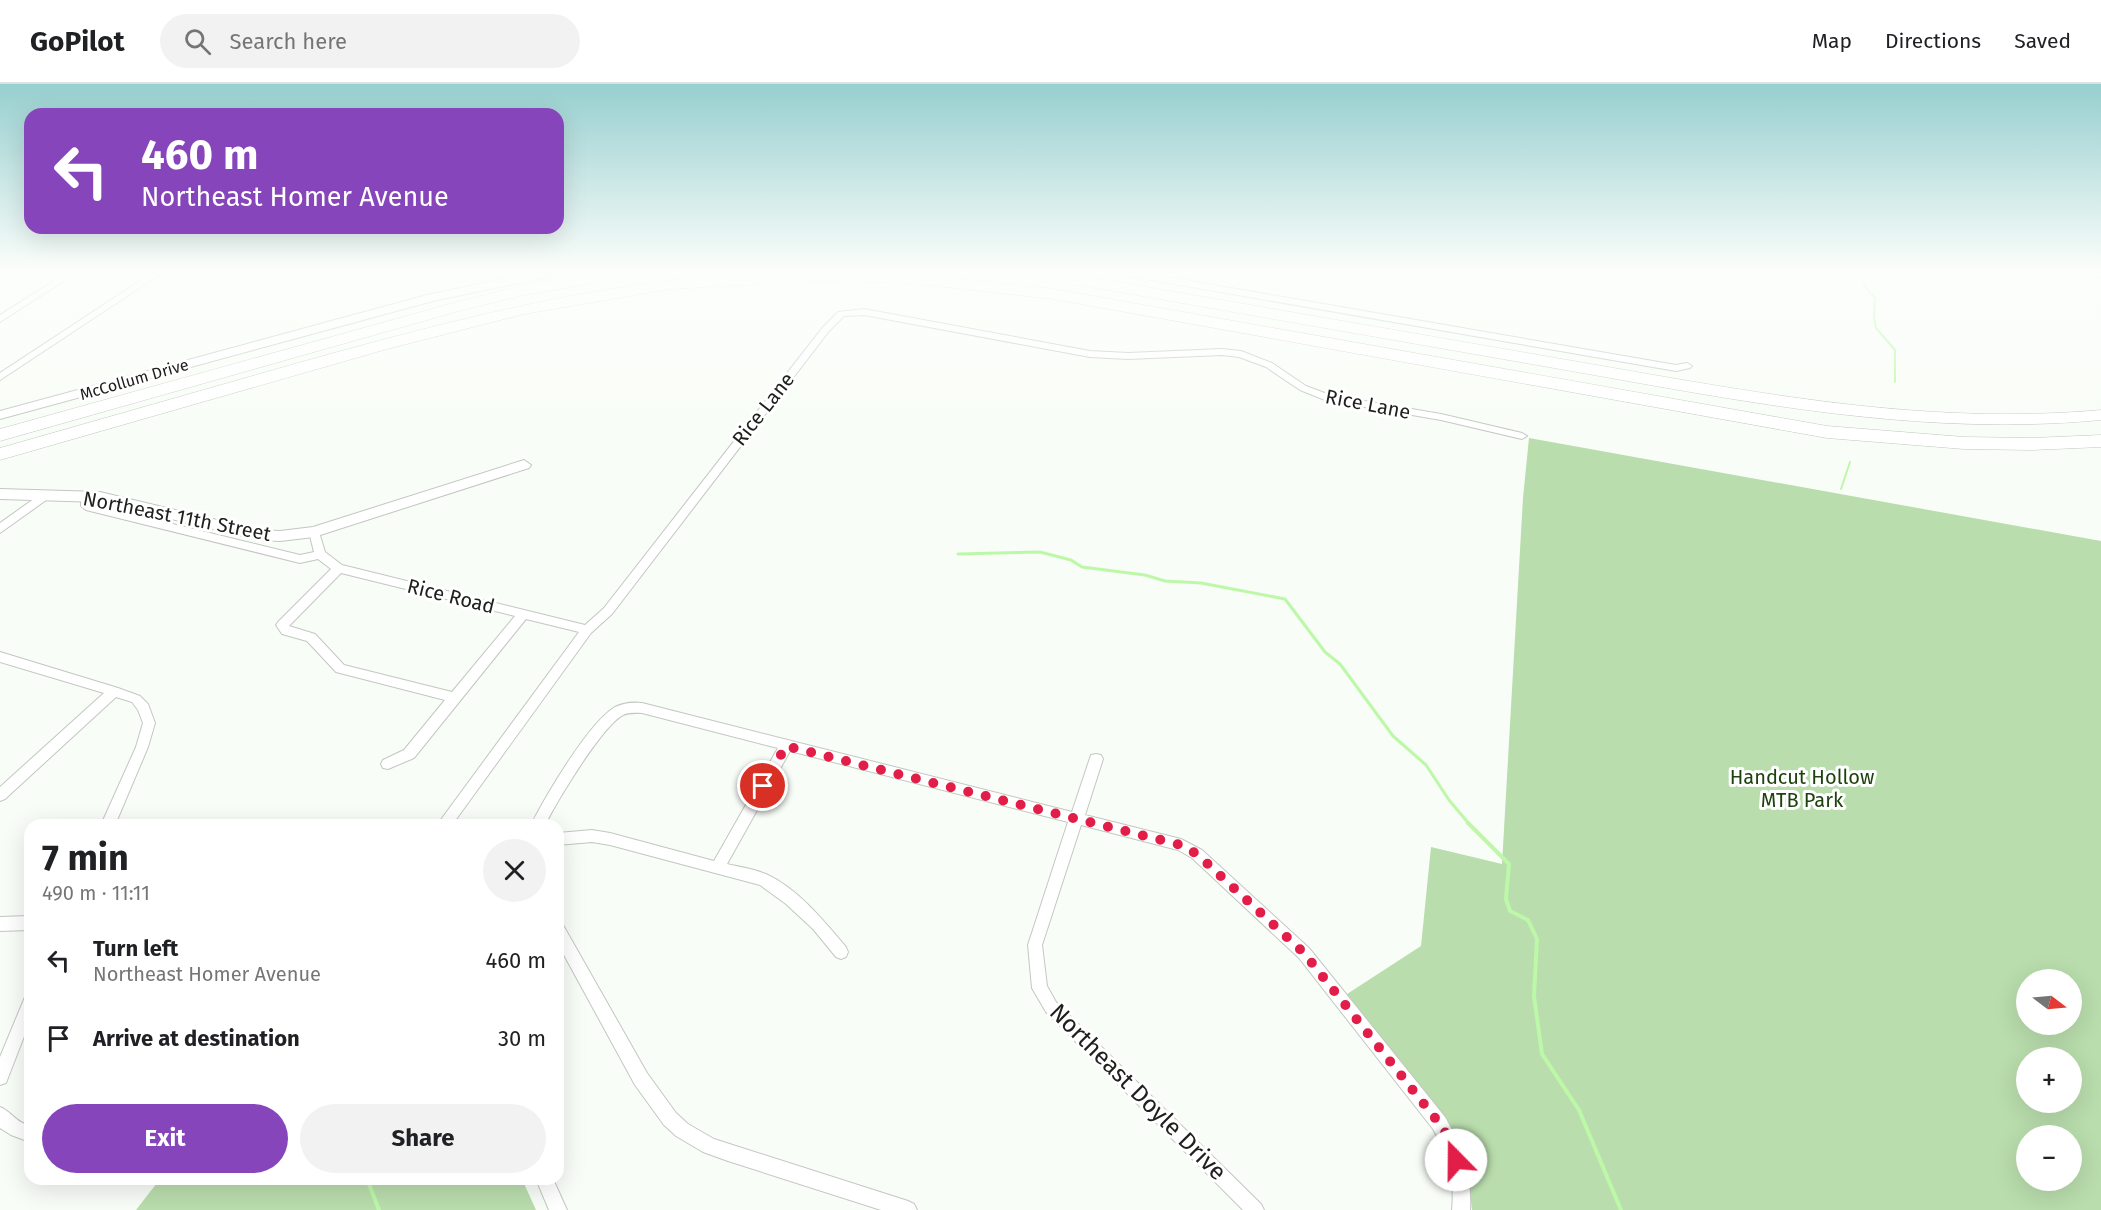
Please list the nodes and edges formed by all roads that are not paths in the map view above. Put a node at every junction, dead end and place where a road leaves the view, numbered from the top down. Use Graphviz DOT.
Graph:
graph roads {
  1 [pos="78,326"];
  2 [pos="330,326"];
  3 [pos="386,326"];
  4 [pos="459,326"];
  5 [pos="828,326"];
  6 [pos="929,326"];
  7 [pos="1230,326"];
  8 [pos="1341,326"];
  9 [pos="1431,326"];
  10 [pos="1687,366"];
  11 [pos="0,377"];
  12 [pos="0,415"];
  13 [pos="2101,415"];
  14 [pos="0,434"];
  15 [pos="1522,436"];
  16 [pos="2101,441"];
  17 [pos="0,454"];
  18 [pos="524,465"];
  19 [pos="0,494"];
  20 [pos="45,495"];
  21 [pos="86,496"];
  22 [pos="0,529"];
  23 [pos="314,532"];
  24 [pos="320,555"];
  25 [pos="339,568"];
  26 [pos="523,614"];
  27 [pos="587,630"];
  28 [pos="0,657"];
  29 [pos="114,691"];
  30 [pos="455,698"];
  31 [pos="786,746"];
  32 [pos="1096,759"];
  33 [pos="388,764"];
  34 [pos="7,781"];
  35 [pos="0,795"];
  36 [pos="1077,818"];
  37 [pos="111,819"];
  38 [pos="448,819"];
  39 [pos="541,819"];
  40 [pos="564,838"];
  41 [pos="718,867"];
  42 [pos="24,923"];
  43 [pos="0,924"];
  44 [pos="564,941"];
  45 [pos="841,952"];
  46 [pos="24,1017"];
  47 [pos="0,1077"];
  48 [pos="0,1114"];
  49 [pos="24,1132"];
  50 [pos="547,1185"];
  51 [pos="558,1210"];
  52 [pos="908,1210"];
  53 [pos="1255,1210"];
  54 [pos="1461,1210"];
  1 -- 11 [label="street"];
  2 -- 12 [label="street, McCollum Drive"];
  3 -- 14 [label="highway"];
  4 -- 17 [label="highway"];
  5 -- 27 [label="street, Rice Lane"];
  6 -- 15 [label="street, Rice Lane"];
  7 -- 16 [label="highway"];
  8 -- 13 [label="highway"];
  9 -- 10 [label="street"];
  18 -- 23 [label="street, Northeast 11th Street"];
  19 -- 20 [label="street, Northeast 11th Street"];
  20 -- 21 [label="street, Northeast 11th Street"];
  20 -- 22 [label="street"];
  21 -- 23 [label="street, Northeast 11th Street"];
  21 -- 24 [label="street"];
  23 -- 24 [label="street"];
  24 -- 25 [label="street, Rice Road"];
  25 -- 26 [label="street, Rice Road"];
  25 -- 30 [label="street"];
  26 -- 27 [label="street, Rice Road"];
  26 -- 30 [label="street"];
  27 -- 38 [label="street"];
  28 -- 29 [label="street"];
  29 -- 34 [label="street"];
  29 -- 37 [label="street"];
  30 -- 33 [label="street"];
  31 -- 36 [label="street"];
  31 -- 39 [label="street"];
  31 -- 41 [label="street"];
  32 -- 36 [label="street, Northeast Doyle Drive"];
  34 -- 35 [label="street"];
  36 -- 53 [label="street, Northeast Doyle Drive"];
  36 -- 54 [label="street"];
  40 -- 41 [label="street"];
  41 -- 45 [label="street"];
  42 -- 43 [label="street"];
  44 -- 52 [label="street"];
  46 -- 47 [label="street"];
  48 -- 49 [label="street"];
  50 -- 51 [label="street"];
}
